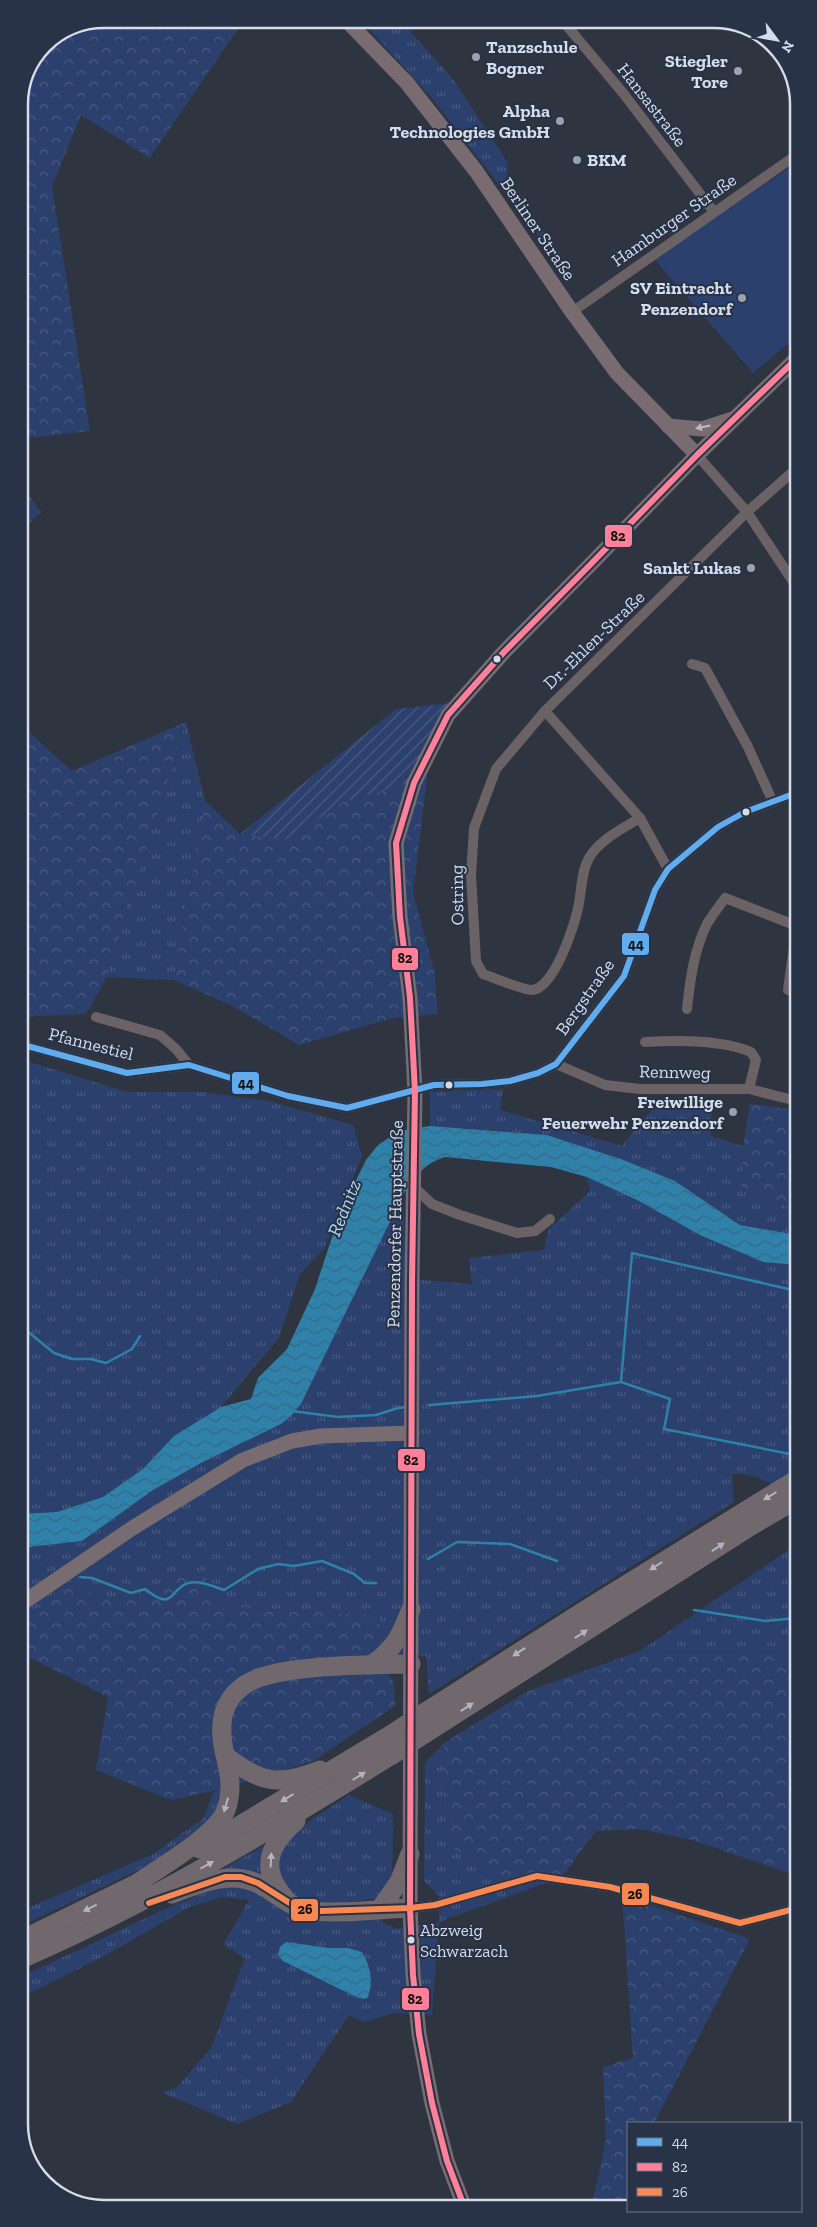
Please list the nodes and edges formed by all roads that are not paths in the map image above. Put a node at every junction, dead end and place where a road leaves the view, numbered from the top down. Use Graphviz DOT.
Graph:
graph roads {
  1 [pos="354,28"];
  2 [pos="569,28"];
  3 [pos="790,159"];
  4 [pos="714,212"];
  5 [pos="572,312"];
  6 [pos="790,365"];
  7 [pos="736,417"];
  8 [pos="668,426"];
  9 [pos="697,455"];
  10 [pos="790,474"];
  11 [pos="747,512"];
  12 [pos="790,577"];
  13 [pos="692,664"];
  14 [pos="545,711"];
  15 [pos="790,795"];
  16 [pos="773,802"];
  17 [pos="640,818"];
  18 [pos="668,868"];
  19 [pos="790,924"];
  20 [pos="790,974"];
  21 [pos="788,990"];
  22 [pos="687,1009"];
  23 [pos="96,1017"];
  24 [pos="645,1042"];
  25 [pos="28,1046"];
  26 [pos="556,1064"];
  27 [pos="189,1065"];
  28 [pos="749,1089"];
  29 [pos="415,1091"];
  30 [pos="790,1099"];
  31 [pos="415,1183"];
  32 [pos="550,1219"];
  33 [pos="412,1433"];
  34 [pos="790,1485"];
  35 [pos="790,1502"];
  36 [pos="747,1519"];
  37 [pos="28,1599"];
  38 [pos="412,1609"];
  39 [pos="411,1664"];
  40 [pos="371,1665"];
  41 [pos="359,1755"];
  42 [pos="227,1757"];
  43 [pos="326,1796"];
  44 [pos="410,1854"];
  45 [pos="133,1886"];
  46 [pos="289,1903"];
  47 [pos="410,1908"];
  48 [pos="380,1910"];
  49 [pos="790,1910"];
  50 [pos="103,1921"];
  51 [pos="28,1937"];
  52 [pos="28,1956"];
  53 [pos="462,2200"];
  1 -- 5 [label="main road, Berliner Straße"];
  2 -- 4 [label="street, Hansastraße"];
  3 -- 4 [label="street, Hamburger Straße"];
  4 -- 5 [label="street, Hamburger Straße"];
  5 -- 8 [label="main road, Berliner Straße"];
  6 -- 7 [label="main road, Penzendorfer Hauptstraße"];
  7 -- 8 [label="main road, one-way"];
  7 -- 9 [label="main road, Penzendorfer Hauptstraße"];
  8 -- 9 [label="main road, Berliner Straße"];
  9 -- 11 [label="street"];
  9 -- 29 [label="main road, Penzendorfer Hauptstraße"];
  10 -- 11 [label="street, Dr.-Ehlen-Straße"];
  11 -- 12 [label="street"];
  11 -- 14 [label="street, Dr.-Ehlen-Straße"];
  13 -- 16 [label="street"];
  14 -- 17 [label="street"];
  14 -- 17 [label="street, Ostring"];
  15 -- 16 [label="street, Bergstraße"];
  16 -- 18 [label="street, Bergstraße"];
  17 -- 18 [label="street"];
  18 -- 26 [label="street, Bergstraße"];
  19 -- 22 [label="street"];
  20 -- 21 [label="street"];
  23 -- 27 [label="street"];
  24 -- 28 [label="street"];
  25 -- 27 [label="street, Pfannestiel"];
  26 -- 28 [label="street, Rennweg"];
  26 -- 29 [label="street, Bergstraße"];
  27 -- 29 [label="street, Pfannestiel"];
  28 -- 30 [label="street, Rennweg"];
  29 -- 31 [label="main road, Penzendorfer Hauptstraße"];
  31 -- 32 [label="street"];
  31 -- 33 [label="main road, Penzendorfer Hauptstraße"];
  33 -- 37 [label="main road"];
  33 -- 38 [label="main road, Penzendorfer Hauptstraße"];
  34 -- 36 [label="highway, one-way"];
  35 -- 36 [label="highway"];
  36 -- 41 [label="highway, one-way, bridge"];
  43 -- 36 [label="highway, one-way, bridge"];
  38 -- 39 [label="main road, Penzendorfer Hauptstraße"];
  38 -- 40 [label="highway"];
  39 -- 40 [label="highway"];
  39 -- 44 [label="main road, Penzendorfer Hauptstraße"];
  40 -- 42 [label="highway"];
  41 -- 42 [label="highway"];
  41 -- 45 [label="highway, one-way"];
  42 -- 45 [label="highway, one-way"];
  46 -- 43 [label="highway, one-way"];
  50 -- 43 [label="highway, one-way"];
  44 -- 47 [label="main road, Penzendorfer Hauptstraße"];
  44 -- 48 [label="highway"];
  45 -- 51 [label="highway, one-way"];
  46 -- 48 [label="highway"];
  46 -- 50 [label="highway"];
  47 -- 48 [label="highway"];
  47 -- 49 [label="street"];
  47 -- 53 [label="main road, Penzendorfer Hauptstraße"];
  50 -- 52 [label="highway"];
}
